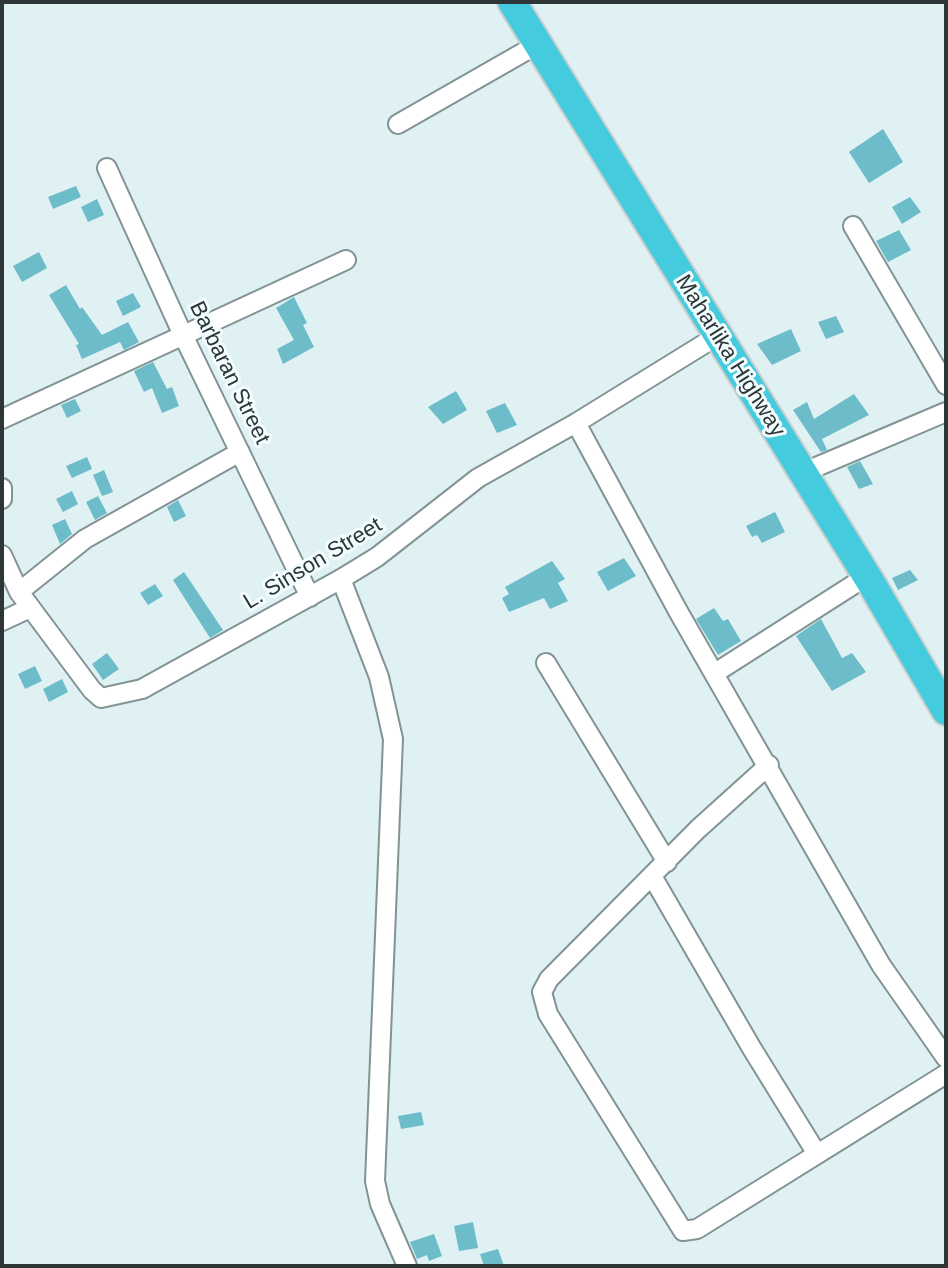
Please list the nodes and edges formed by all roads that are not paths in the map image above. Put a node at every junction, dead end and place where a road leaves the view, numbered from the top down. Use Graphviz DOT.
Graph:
graph roads {
  1 [pos="512,2"];
  2 [pos="538,44"];
  3 [pos="398,124"];
  4 [pos="107,168"];
  5 [pos="853,226"];
  6 [pos="346,260"];
  7 [pos="182,333"];
  8 [pos="717,336"];
  9 [pos="946,385"];
  10 [pos="946,412"];
  11 [pos="2,419"];
  12 [pos="576,423"];
  13 [pos="240,452"];
  14 [pos="802,473"];
  15 [pos="2,488"];
  16 [pos="2,499"];
  17 [pos="2,555"];
  18 [pos="867,576"];
  19 [pos="341,579"];
  20 [pos="19,592"];
  21 [pos="310,597"];
  22 [pos="30,608"];
  23 [pos="2,621"];
  24 [pos="546,663"];
  25 [pos="715,673"];
  26 [pos="946,711"];
  27 [pos="769,765"];
  28 [pos="667,862"];
  29 [pos="652,876"];
  30 [pos="946,1058"];
  31 [pos="946,1074"];
  32 [pos="817,1154"];
  33 [pos="407,1266"];
  1 -- 2 [label="highway, Maharlika Highway"];
  2 -- 3 [label="street"];
  2 -- 8 [label="highway, Maharlika Highway"];
  4 -- 7 [label="street, Barbaran Street"];
  5 -- 9 [label="street"];
  6 -- 7 [label="street"];
  7 -- 11 [label="street"];
  7 -- 13 [label="street, Barbaran Street"];
  8 -- 12 [label="street, L. Sinson Street"];
  8 -- 14 [label="highway, Maharlika Highway"];
  10 -- 14 [label="street"];
  12 -- 19 [label="street, L. Sinson Street"];
  12 -- 25 [label="street"];
  13 -- 20 [label="street"];
  13 -- 21 [label="street, Barbaran Street"];
  14 -- 18 [label="highway, Maharlika Highway"];
  15 -- 16 [label="street"];
  17 -- 20 [label="street"];
  18 -- 25 [label="street"];
  18 -- 26 [label="highway, Maharlika Highway"];
  19 -- 21 [label="street, L. Sinson Street"];
  19 -- 33 [label="street"];
  20 -- 22 [label="street"];
  21 -- 22 [label="street, L. Sinson Street"];
  22 -- 23 [label="street"];
  24 -- 28 [label="street"];
  25 -- 27 [label="street"];
  27 -- 28 [label="street"];
  27 -- 30 [label="street"];
  28 -- 29 [label="street"];
  29 -- 32 [label="street"];
  29 -- 32 [label="street"];
  31 -- 32 [label="street"];
}
